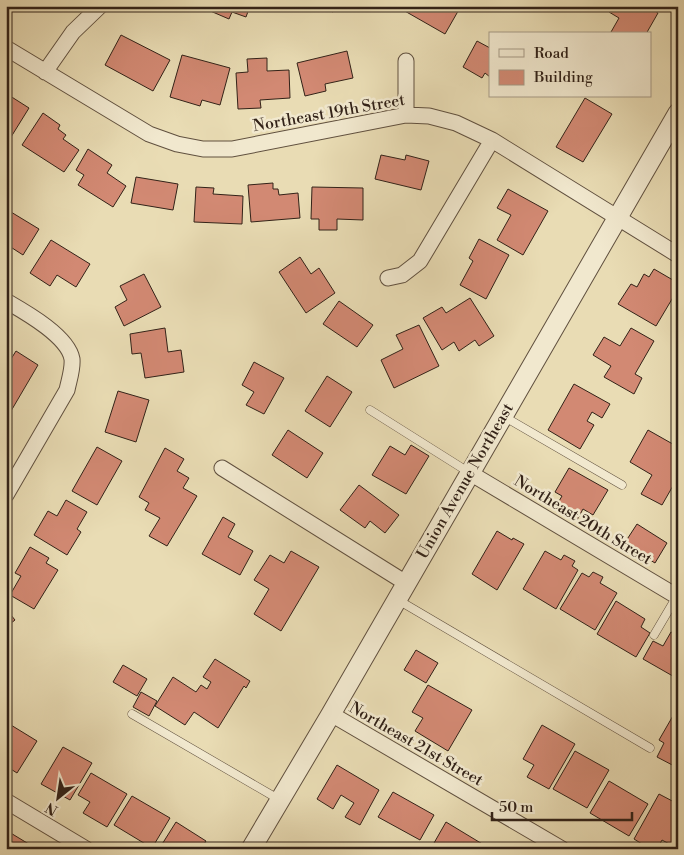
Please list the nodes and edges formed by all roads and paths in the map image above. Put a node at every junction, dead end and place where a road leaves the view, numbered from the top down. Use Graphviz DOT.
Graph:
graph roads {
  1 [pos="100,6"];
  2 [pos="6,48"];
  3 [pos="406,61"];
  4 [pos="45,72"];
  5 [pos="678,113"];
  6 [pos="406,115"];
  7 [pos="492,140"];
  8 [pos="617,218"];
  9 [pos="678,255"];
  10 [pos="388,278"];
  11 [pos="6,301"];
  12 [pos="370,410"];
  13 [pos="503,416"];
  14 [pos="222,468"];
  15 [pos="470,473"];
  16 [pos="622,485"];
  17 [pos="6,494"];
  18 [pos="406,583"];
  19 [pos="677,596"];
  20 [pos="397,599"];
  21 [pos="654,635"];
  22 [pos="132,714"];
  23 [pos="331,714"];
  24 [pos="650,748"];
  25 [pos="280,800"];
  26 [pos="6,802"];
  27 [pos="86,849"];
  28 [pos="251,849"];
  29 [pos="562,849"];
  1 -- 4 [label="street"];
  2 -- 4 [label="street, Northeast 19th Street"];
  3 -- 6 [label="street"];
  4 -- 6 [label="street, Northeast 19th Street"];
  5 -- 8 [label="street, Union Avenue Northeast"];
  6 -- 7 [label="street, Northeast 19th Street"];
  7 -- 8 [label="street, Northeast 19th Street"];
  7 -- 10 [label="street"];
  8 -- 9 [label="street, Northeast 19th Street"];
  8 -- 13 [label="street, Union Avenue Northeast"];
  11 -- 17 [label="street"];
  12 -- 15 [label="lane"];
  13 -- 15 [label="street, Union Avenue Northeast"];
  13 -- 16 [label="lane"];
  14 -- 18 [label="street"];
  15 -- 18 [label="street, Union Avenue Northeast"];
  15 -- 19 [label="street, Northeast 20th Street"];
  18 -- 20 [label="street, Union Avenue Northeast"];
  19 -- 21 [label="lane"];
  20 -- 23 [label="street, Union Avenue Northeast"];
  20 -- 24 [label="lane"];
  22 -- 25 [label="lane"];
  23 -- 25 [label="street, Union Avenue Northeast"];
  23 -- 29 [label="street, Northeast 21st Street"];
  25 -- 28 [label="street, Union Avenue Northeast"];
  26 -- 27 [label="street"];
}
